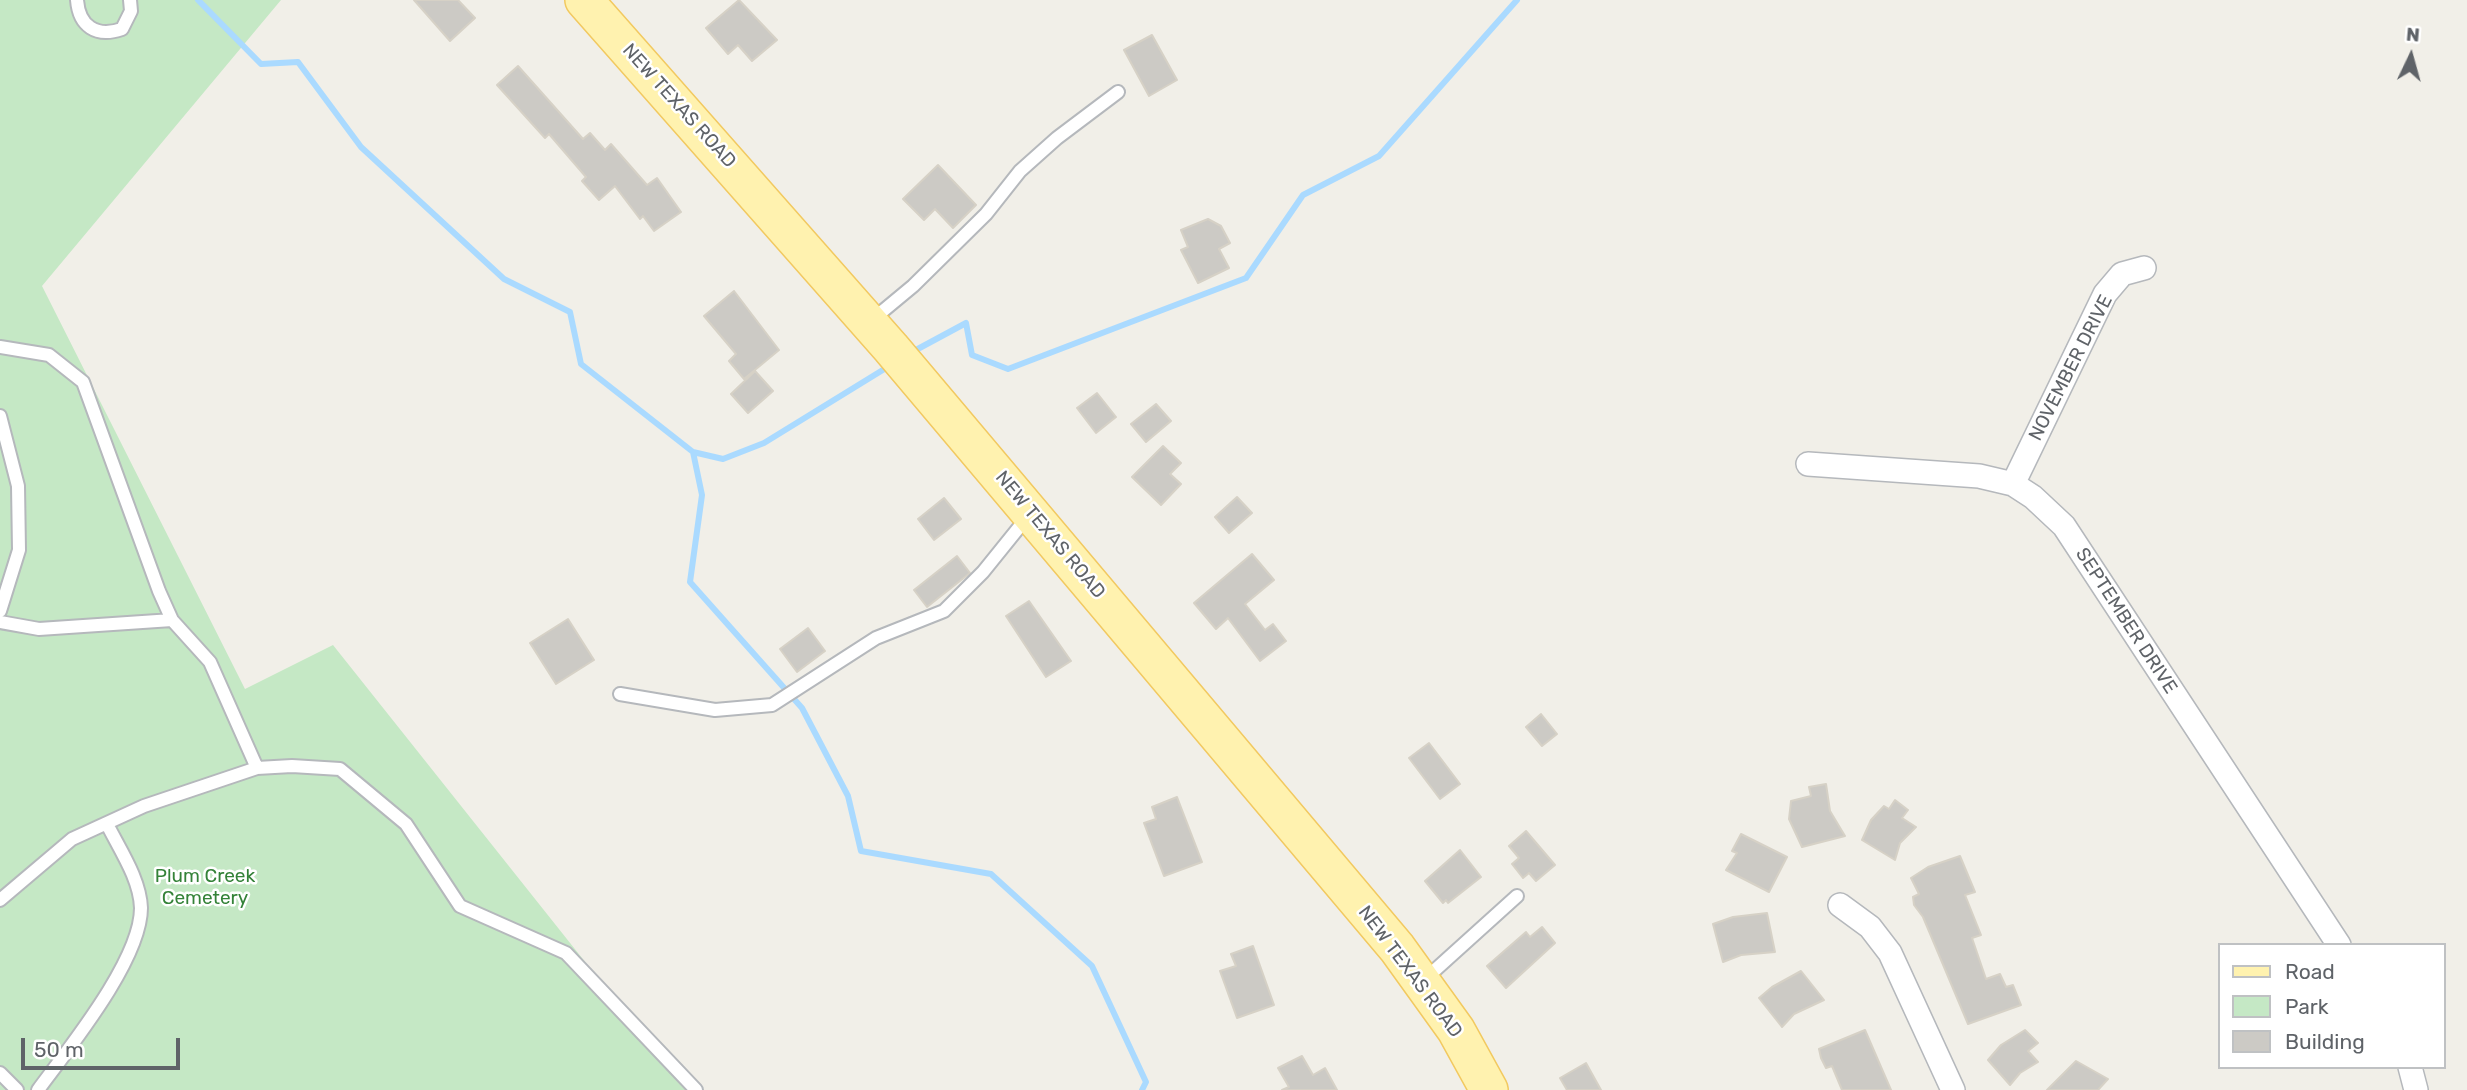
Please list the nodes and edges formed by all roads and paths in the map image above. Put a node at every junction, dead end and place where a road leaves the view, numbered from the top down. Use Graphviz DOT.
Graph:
graph roads {
  1 [pos="77,0"];
  2 [pos="130,0"];
  3 [pos="583,0"];
  4 [pos="1118,92"];
  5 [pos="2144,268"];
  6 [pos="869,323"];
  7 [pos="0,347"];
  8 [pos="0,416"];
  9 [pos="1808,464"];
  10 [pos="2013,484"];
  11 [pos="1031,513"];
  12 [pos="0,611"];
  13 [pos="172,620"];
  14 [pos="0,622"];
  15 [pos="620,694"];
  16 [pos="257,768"];
  17 [pos="107,824"];
  18 [pos="1517,896"];
  19 [pos="0,900"];
  20 [pos="1840,905"];
  21 [pos="2338,943"];
  22 [pos="1421,982"];
  23 [pos="2411,1069"];
  24 [pos="0,1073"];
  25 [pos="17,1090"];
  26 [pos="38,1090"];
  27 [pos="696,1090"];
  28 [pos="1489,1090"];
  29 [pos="1953,1090"];
  30 [pos="2416,1090"];
  1 -- 2 [label="lane"];
  3 -- 6 [label="main road, NEW TEXAS ROAD"];
  4 -- 6 [label="lane"];
  5 -- 10 [label="street, NOVEMBER DRIVE"];
  6 -- 11 [label="main road, NEW TEXAS ROAD"];
  7 -- 13 [label="lane"];
  8 -- 12 [label="lane"];
  9 -- 10 [label="street, SEPTEMBER DRIVE"];
  10 -- 21 [label="street, SEPTEMBER DRIVE"];
  11 -- 15 [label="lane"];
  11 -- 22 [label="main road, NEW TEXAS ROAD"];
  13 -- 14 [label="lane"];
  13 -- 16 [label="lane"];
  16 -- 17 [label="lane"];
  16 -- 27 [label="lane"];
  17 -- 19 [label="lane"];
  17 -- 26 [label="lane"];
  18 -- 22 [label="lane"];
  20 -- 29 [label="street"];
  22 -- 28 [label="main road, NEW TEXAS ROAD"];
  23 -- 30 [label="street"];
  24 -- 25 [label="lane"];
}
